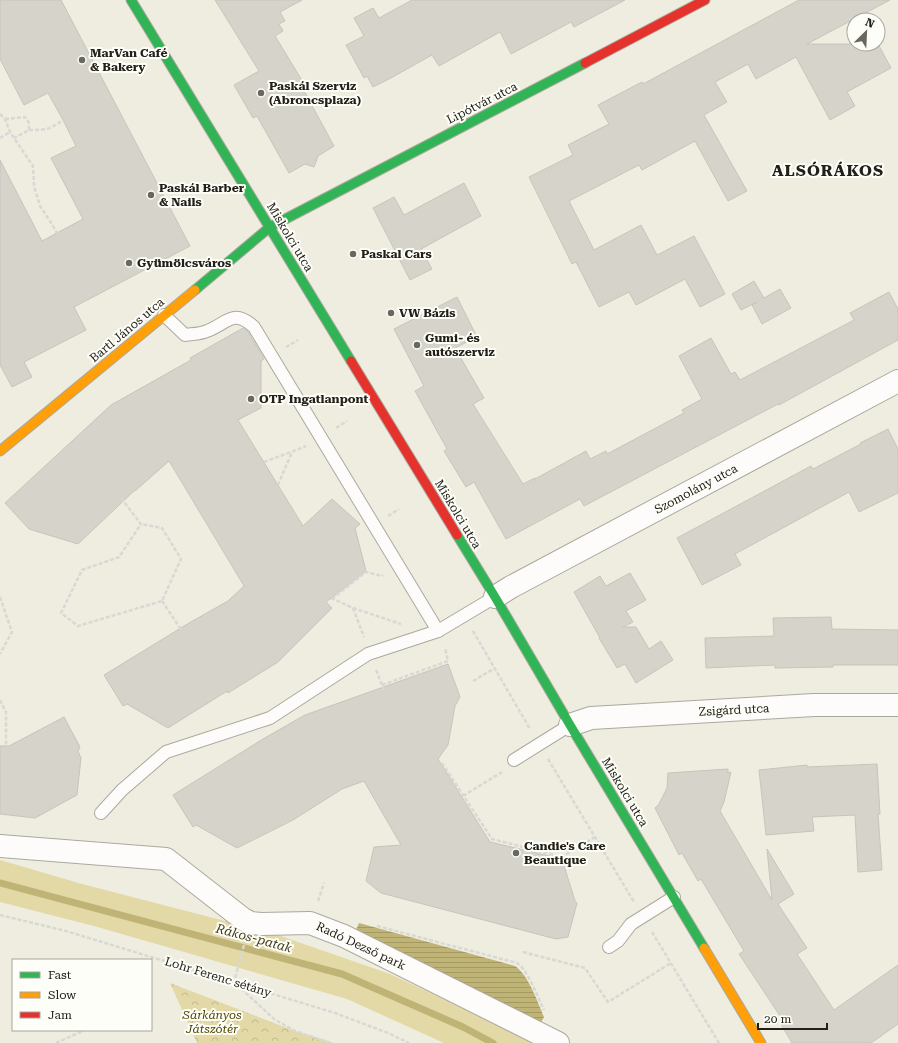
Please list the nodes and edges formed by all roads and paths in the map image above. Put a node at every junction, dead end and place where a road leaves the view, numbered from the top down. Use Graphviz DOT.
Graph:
graph roads {
  1 [pos="131,0"];
  2 [pos="705,0"];
  3 [pos="0,114"];
  4 [pos="4,119"];
  5 [pos="63,120"];
  6 [pos="29,130"];
  7 [pos="10,132"];
  8 [pos="0,138"];
  9 [pos="14,138"];
  10 [pos="270,227"];
  11 [pos="57,233"];
  12 [pos="164,315"];
  13 [pos="298,340"];
  14 [pos="284,349"];
  15 [pos="898,381"];
  16 [pos="347,421"];
  17 [pos="320,437"];
  18 [pos="0,452"];
  19 [pos="292,452"];
  20 [pos="264,462"];
  21 [pos="278,485"];
  22 [pos="121,498"];
  23 [pos="399,508"];
  24 [pos="384,518"];
  25 [pos="141,524"];
  26 [pos="399,565"];
  27 [pos="0,597"];
  28 [pos="495,597"];
  29 [pos="162,601"];
  30 [pos="463,616"];
  31 [pos="402,624"];
  32 [pos="182,631"];
  33 [pos="438,631"];
  34 [pos="445,646"];
  35 [pos="0,654"];
  36 [pos="495,668"];
  37 [pos="473,681"];
  38 [pos="382,684"];
  39 [pos="0,700"];
  40 [pos="898,705"];
  41 [pos="570,725"];
  42 [pos="539,744"];
  43 [pos="6,746"];
  44 [pos="514,760"];
  45 [pos="442,763"];
  46 [pos="503,772"];
  47 [pos="464,796"];
  48 [pos="101,812"];
  49 [pos="595,837"];
  50 [pos="0,846"];
  51 [pos="674,897"];
  52 [pos="0,915"];
  53 [pos="643,917"];
  54 [pos="249,927"];
  55 [pos="350,938"];
  56 [pos="609,947"];
  57 [pos="523,952"];
  58 [pos="670,963"];
  59 [pos="234,982"];
  60 [pos="83,1031"];
  61 [pos="539,1033"];
  62 [pos="56,1043"];
  63 [pos="331,1043"];
  64 [pos="409,1043"];
  65 [pos="558,1043"];
  66 [pos="719,1043"];
  67 [pos="761,1043"];
  1 -- 10 [label="street, Miskolci utca"];
  2 -- 10 [label="street, Lipótvár utca"];
  3 -- 4 [label="path"];
  4 -- 6 [label="path"];
  4 -- 7 [label="path"];
  5 -- 6 [label="path"];
  6 -- 9 [label="path"];
  7 -- 8 [label="path"];
  7 -- 9 [label="path"];
  9 -- 11 [label="path"];
  10 -- 12 [label="street, Bartl János utca"];
  10 -- 28 [label="street, Miskolci utca"];
  12 -- 17 [label="lane"];
  12 -- 18 [label="street, Bartl János utca"];
  13 -- 14 [label="path"];
  15 -- 28 [label="street, Szomolány utca"];
  16 -- 17 [label="path"];
  17 -- 19 [label="path"];
  17 -- 26 [label="lane"];
  19 -- 20 [label="path"];
  19 -- 21 [label="path"];
  22 -- 25 [label="path"];
  23 -- 24 [label="path"];
  25 -- 29 [label="path"];
  25 -- 29 [label="path"];
  26 -- 31 [label="path"];
  26 -- 33 [label="lane"];
  27 -- 35 [label="path"];
  28 -- 30 [label="lane"];
  28 -- 41 [label="street, Miskolci utca"];
  29 -- 32 [label="path"];
  30 -- 33 [label="lane"];
  30 -- 36 [label="path"];
  33 -- 48 [label="lane"];
  34 -- 38 [label="path"];
  36 -- 37 [label="path"];
  36 -- 42 [label="path"];
  39 -- 43 [label="path"];
  40 -- 41 [label="street, Zsigárd utca"];
  41 -- 42 [label="lane"];
  41 -- 51 [label="street, Miskolci utca"];
  42 -- 44 [label="lane"];
  42 -- 49 [label="path"];
  45 -- 47 [label="path"];
  46 -- 47 [label="path"];
  47 -- 49 [label="path"];
  49 -- 53 [label="path"];
  50 -- 54 [label="street"];
  51 -- 53 [label="lane"];
  51 -- 67 [label="street, Miskolci utca"];
  52 -- 59 [label="path, Lohr Ferenc sétány"];
  53 -- 56 [label="lane"];
  53 -- 58 [label="path"];
  54 -- 55 [label="street, Radó Dezső park"];
  54 -- 59 [label="path"];
  55 -- 61 [label="street, Radó Dezső park"];
  55 -- 61 [label="path"];
  57 -- 58 [label="path"];
  58 -- 66 [label="path"];
  59 -- 63 [label="path"];
  59 -- 64 [label="path, Lohr Ferenc sétány"];
  60 -- 62 [label="path"];
  61 -- 65 [label="street, Radó Dezső park"];
}
